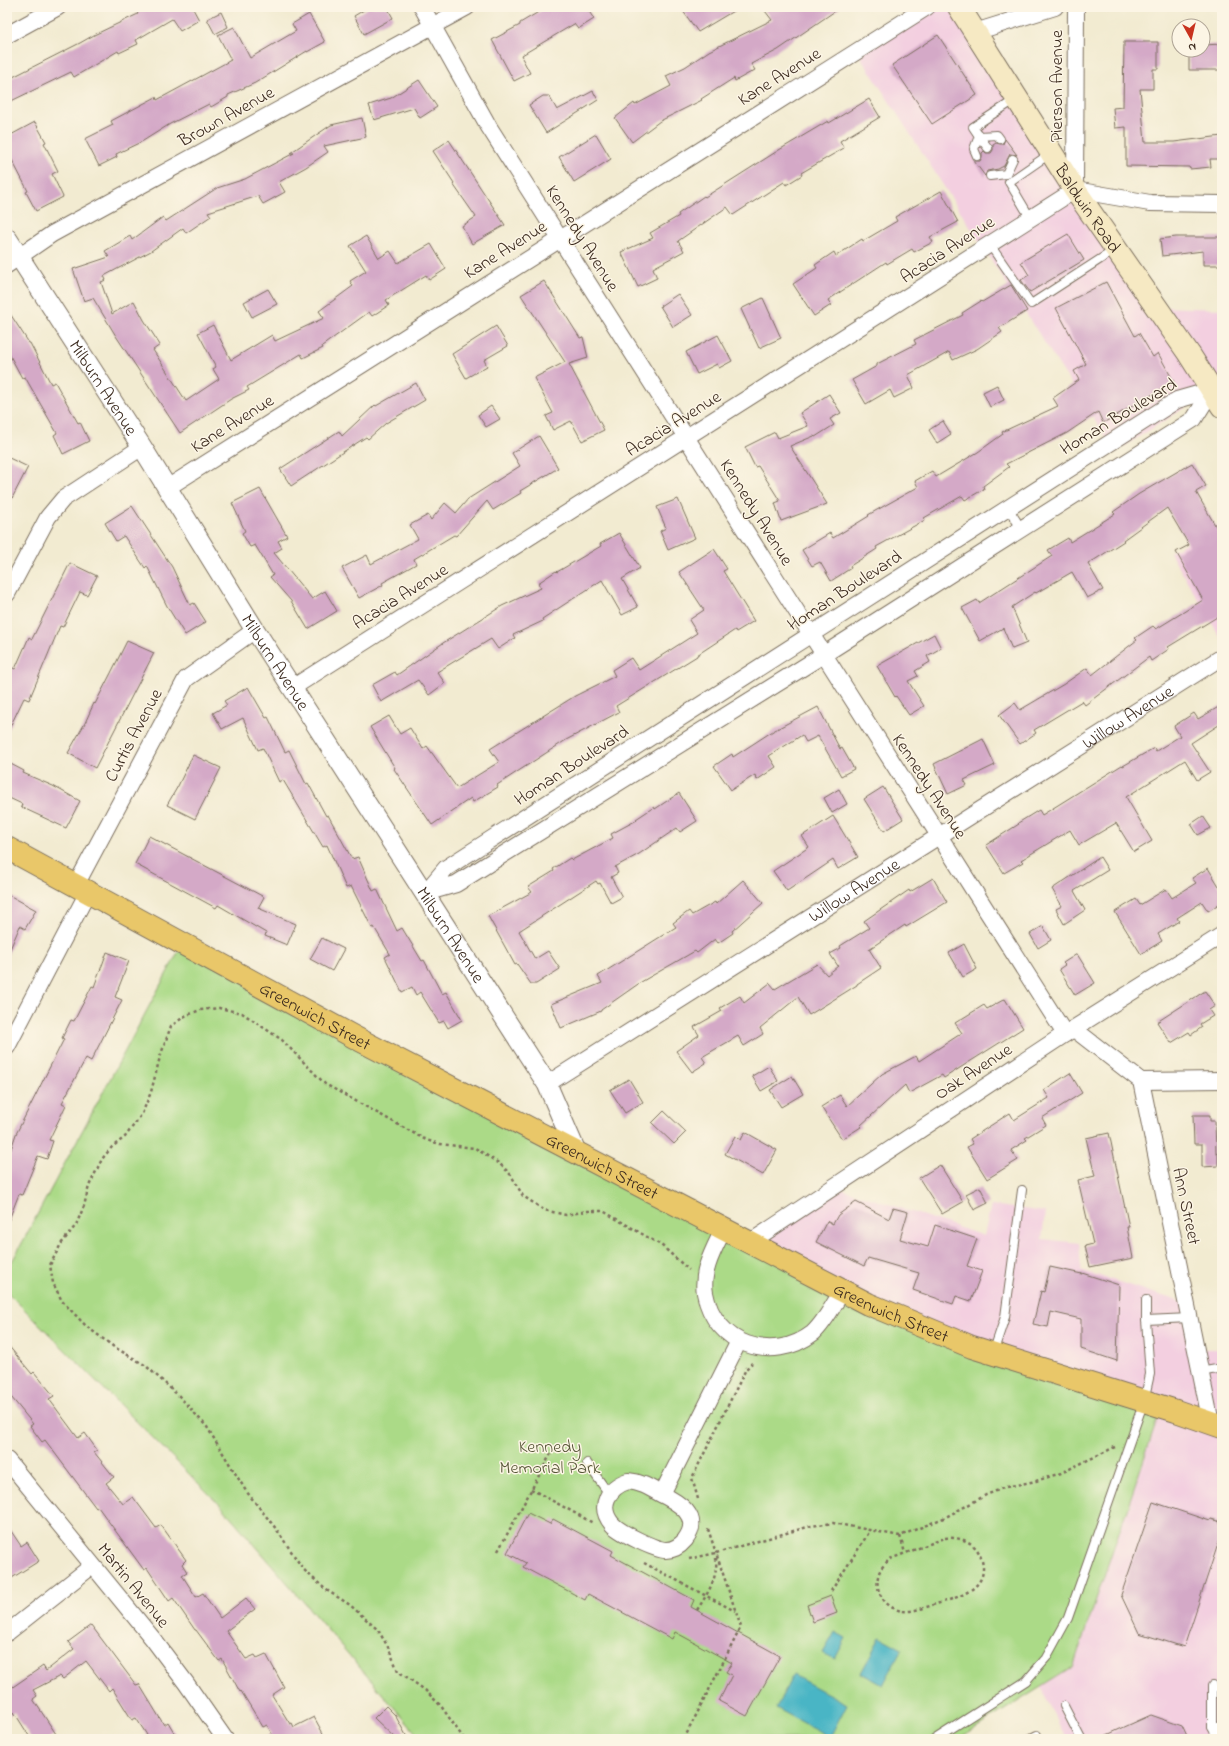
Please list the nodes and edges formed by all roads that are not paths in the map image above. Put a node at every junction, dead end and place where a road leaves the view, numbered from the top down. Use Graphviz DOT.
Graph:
graph roads {
  1 [pos="58,7"];
  2 [pos="422,7"];
  3 [pos="467,7"];
  4 [pos="927,7"];
  5 [pos="958,7"];
  6 [pos="1055,7"];
  7 [pos="1076,7"];
  8 [pos="432,26"];
  9 [pos="975,32"];
  10 [pos="7,35"];
  11 [pos="1017,98"];
  12 [pos="979,136"];
  13 [pos="1000,139"];
  14 [pos="988,148"];
  15 [pos="1052,153"];
  16 [pos="977,156"];
  17 [pos="1013,159"];
  18 [pos="1006,174"];
  19 [pos="990,176"];
  20 [pos="1075,190"];
  21 [pos="1222,204"];
  22 [pos="1030,219"];
  23 [pos="7,238"];
  24 [pos="560,239"];
  25 [pos="990,245"];
  26 [pos="1116,249"];
  27 [pos="13,261"];
  28 [pos="1217,398"];
  29 [pos="686,438"];
  30 [pos="142,448"];
  31 [pos="167,488"];
  32 [pos="1008,508"];
  33 [pos="1021,528"];
  34 [pos="7,594"];
  35 [pos="255,630"];
  36 [pos="811,636"];
  37 [pos="823,655"];
  38 [pos="1222,657"];
  39 [pos="292,688"];
  40 [pos="621,769"];
  41 [pos="939,837"];
  42 [pos="7,848"];
  43 [pos="82,889"];
  44 [pos="425,893"];
  45 [pos="1222,935"];
  46 [pos="1069,1032"];
  47 [pos="7,1047"];
  48 [pos="1222,1080"];
  49 [pos="1141,1081"];
  50 [pos="547,1084"];
  51 [pos="576,1151"];
  52 [pos="1022,1190"];
  53 [pos="723,1230"];
  54 [pos="749,1243"];
  55 [pos="842,1291"];
  56 [pos="1146,1300"];
  57 [pos="1190,1318"];
  58 [pos="1146,1320"];
  59 [pos="739,1341"];
  60 [pos="992,1353"];
  61 [pos="1222,1368"];
  62 [pos="1200,1372"];
  63 [pos="1144,1401"];
  64 [pos="1216,1425"];
  65 [pos="7,1460"];
  66 [pos="587,1463"];
  67 [pos="609,1494"];
  68 [pos="662,1494"];
  69 [pos="92,1566"];
  70 [pos="7,1633"];
  71 [pos="1212,1686"];
  72 [pos="1064,1706"];
  73 [pos="1222,1725"];
  74 [pos="1212,1727"];
  75 [pos="225,1739"];
  76 [pos="936,1739"];
  77 [pos="1029,1739"];
  78 [pos="1039,1739"];
  79 [pos="1081,1739"];
  80 [pos="1218,1739"];
  1 -- 10 [label="street"];
  2 -- 8 [label="street, Kennedy Avenue"];
  3 -- 8 [label="street, Brown Avenue"];
  4 -- 24 [label="street, Kane Avenue"];
  5 -- 9 [label="main road, Baldwin Road"];
  6 -- 9 [label="street"];
  7 -- 20 [label="street, Pierson Avenue"];
  8 -- 24 [label="street, Kennedy Avenue"];
  8 -- 27 [label="street, Brown Avenue"];
  9 -- 11 [label="main road, Baldwin Road"];
  11 -- 12 [label="lane"];
  11 -- 15 [label="main road, Baldwin Road"];
  12 -- 13 [label="lane"];
  12 -- 14 [label="lane"];
  12 -- 16 [label="lane"];
  15 -- 18 [label="lane"];
  15 -- 20 [label="main road, Baldwin Road"];
  17 -- 18 [label="lane"];
  18 -- 19 [label="lane"];
  18 -- 22 [label="lane"];
  20 -- 21 [label="street"];
  20 -- 22 [label="street, Acacia Avenue"];
  20 -- 26 [label="main road, Baldwin Road"];
  22 -- 25 [label="street, Acacia Avenue"];
  23 -- 27 [label="street, Milburn Avenue"];
  24 -- 29 [label="street, Kennedy Avenue"];
  24 -- 31 [label="street, Kane Avenue"];
  25 -- 26 [label="lane"];
  25 -- 29 [label="street, Acacia Avenue"];
  26 -- 28 [label="main road, Baldwin Road"];
  27 -- 30 [label="street, Milburn Avenue"];
  28 -- 32 [label="street, Homan Boulevard"];
  28 -- 33 [label="street, Homan Boulevard"];
  29 -- 36 [label="street, Kennedy Avenue"];
  29 -- 39 [label="street, Acacia Avenue"];
  30 -- 31 [label="street, Milburn Avenue"];
  30 -- 34 [label="street"];
  31 -- 35 [label="street, Milburn Avenue"];
  32 -- 33 [label="lane"];
  32 -- 36 [label="street, Homan Boulevard"];
  33 -- 37 [label="street, Homan Boulevard"];
  35 -- 39 [label="street, Milburn Avenue"];
  35 -- 43 [label="street, Curtis Avenue"];
  36 -- 37 [label="street, Kennedy Avenue"];
  36 -- 40 [label="street, Homan Boulevard"];
  37 -- 40 [label="street, Homan Boulevard"];
  37 -- 41 [label="street, Kennedy Avenue"];
  38 -- 41 [label="street, Willow Avenue"];
  39 -- 44 [label="street, Milburn Avenue"];
  40 -- 44 [label="street, Homan Boulevard"];
  41 -- 46 [label="street, Kennedy Avenue"];
  41 -- 50 [label="street, Willow Avenue"];
  42 -- 43 [label="main road, Greenwich Street"];
  43 -- 47 [label="street"];
  43 -- 51 [label="main road, Greenwich Street"];
  44 -- 50 [label="street, Milburn Avenue"];
  45 -- 46 [label="street, Oak Avenue"];
  46 -- 49 [label="street"];
  46 -- 54 [label="street, Oak Avenue"];
  48 -- 49 [label="street"];
  49 -- 57 [label="street, Ann Street"];
  50 -- 51 [label="street"];
  51 -- 53 [label="main road, Greenwich Street"];
  52 -- 60 [label="lane"];
  53 -- 54 [label="main road, Greenwich Street"];
  53 -- 59 [label="street"];
  54 -- 55 [label="main road, Greenwich Street"];
  55 -- 59 [label="street"];
  55 -- 60 [label="main road, Greenwich Street"];
  56 -- 58 [label="lane"];
  57 -- 58 [label="lane"];
  57 -- 62 [label="street, Ann Street"];
  58 -- 63 [label="lane"];
  59 -- 68 [label="street"];
  60 -- 63 [label="main road, Greenwich Street"];
  61 -- 62 [label="lane"];
  62 -- 64 [label="street, Ann Street"];
  63 -- 64 [label="main road, Greenwich Street"];
  63 -- 76 [label="lane"];
  65 -- 69 [label="street, Martin Avenue"];
  66 -- 67 [label="lane"];
  67 -- 68 [label="street"];
  67 -- 68 [label="street"];
  69 -- 70 [label="street"];
  69 -- 75 [label="street, Martin Avenue"];
  71 -- 74 [label="lane"];
  72 -- 79 [label="lane"];
  73 -- 74 [label="lane"];
  74 -- 80 [label="lane"];
  77 -- 78 [label="lane"];
}
